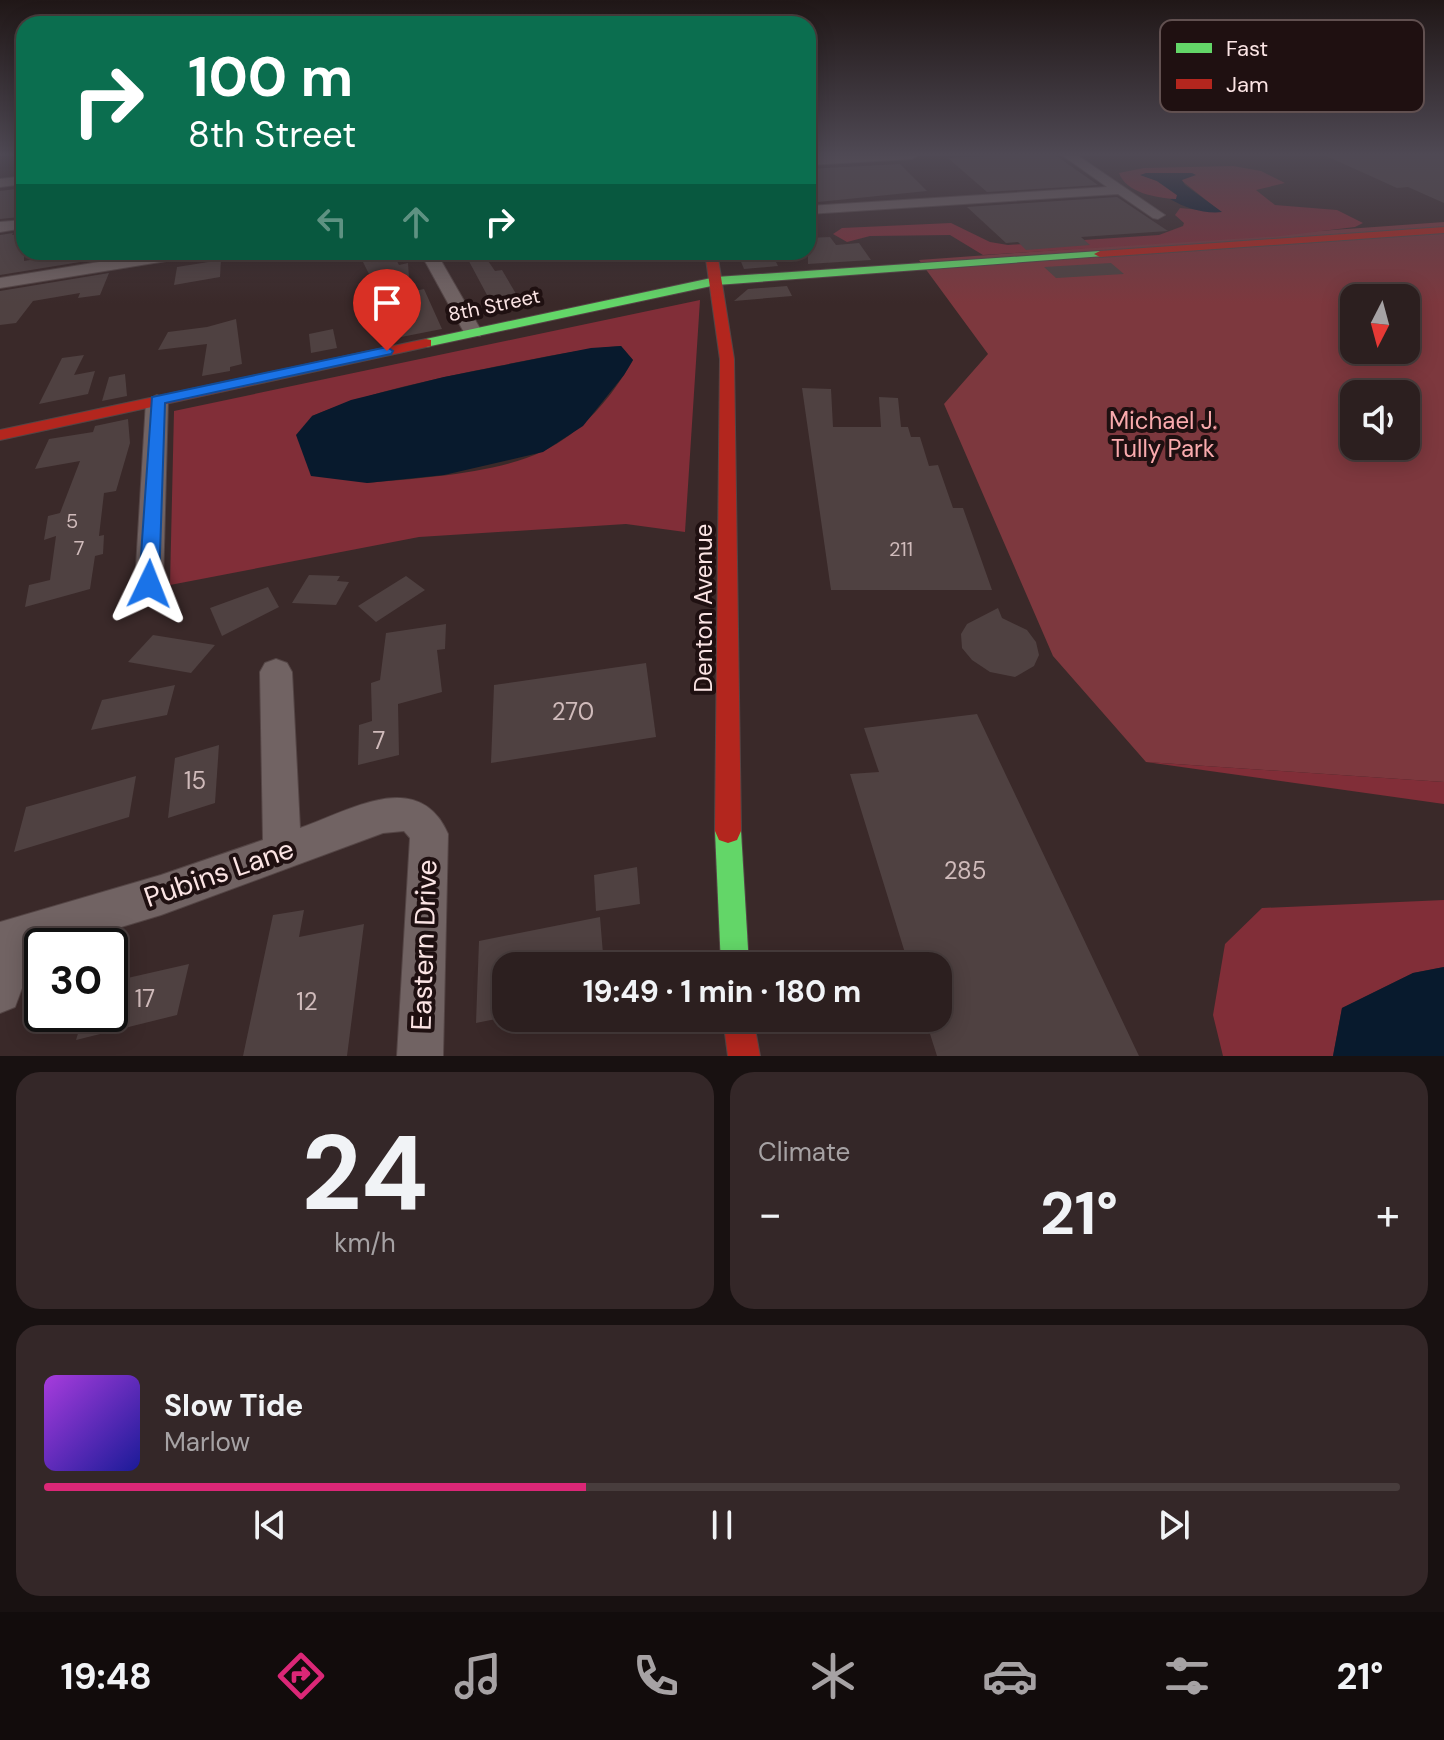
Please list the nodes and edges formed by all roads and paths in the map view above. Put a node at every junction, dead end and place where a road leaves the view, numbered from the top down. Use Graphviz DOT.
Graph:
graph roads {
  1 [pos="898,204"];
  2 [pos="1142,204"];
  3 [pos="816,209"];
  4 [pos="1158,215"];
  5 [pos="1444,230"];
  6 [pos="142,260"];
  7 [pos="432,260"];
  8 [pos="712,260"];
  9 [pos="716,281"];
  10 [pos="0,283"];
  11 [pos="473,332"];
  12 [pos="157,401"];
  13 [pos="0,435"];
  14 [pos="149,584"];
  15 [pos="276,672"];
  16 [pos="429,834"];
  17 [pos="282,852"];
  18 [pos="10,940"];
  19 [pos="734,952"];
  20 [pos="0,992"];
  21 [pos="740,1032"];
  22 [pos="420,1056"];
  23 [pos="744,1056"];
  1 -- 3 [label="street"];
  2 -- 4 [label="street"];
  5 -- 9 [label="street, 8th Street"];
  6 -- 10 [label="street"];
  7 -- 11 [label="street"];
  8 -- 9 [label="street, Denton Avenue"];
  9 -- 11 [label="street, 8th Street"];
  9 -- 19 [label="street, Denton Avenue"];
  11 -- 12 [label="street, 8th Street"];
  12 -- 13 [label="street, 8th Street"];
  12 -- 14 [label="street"];
  15 -- 17 [label="street"];
  16 -- 17 [label="street, Pubins Lane"];
  16 -- 22 [label="street, Eastern Drive"];
  17 -- 18 [label="street, Pubins Lane"];
  18 -- 20 [label="street"];
  21 -- 23 [label="street"];
}
